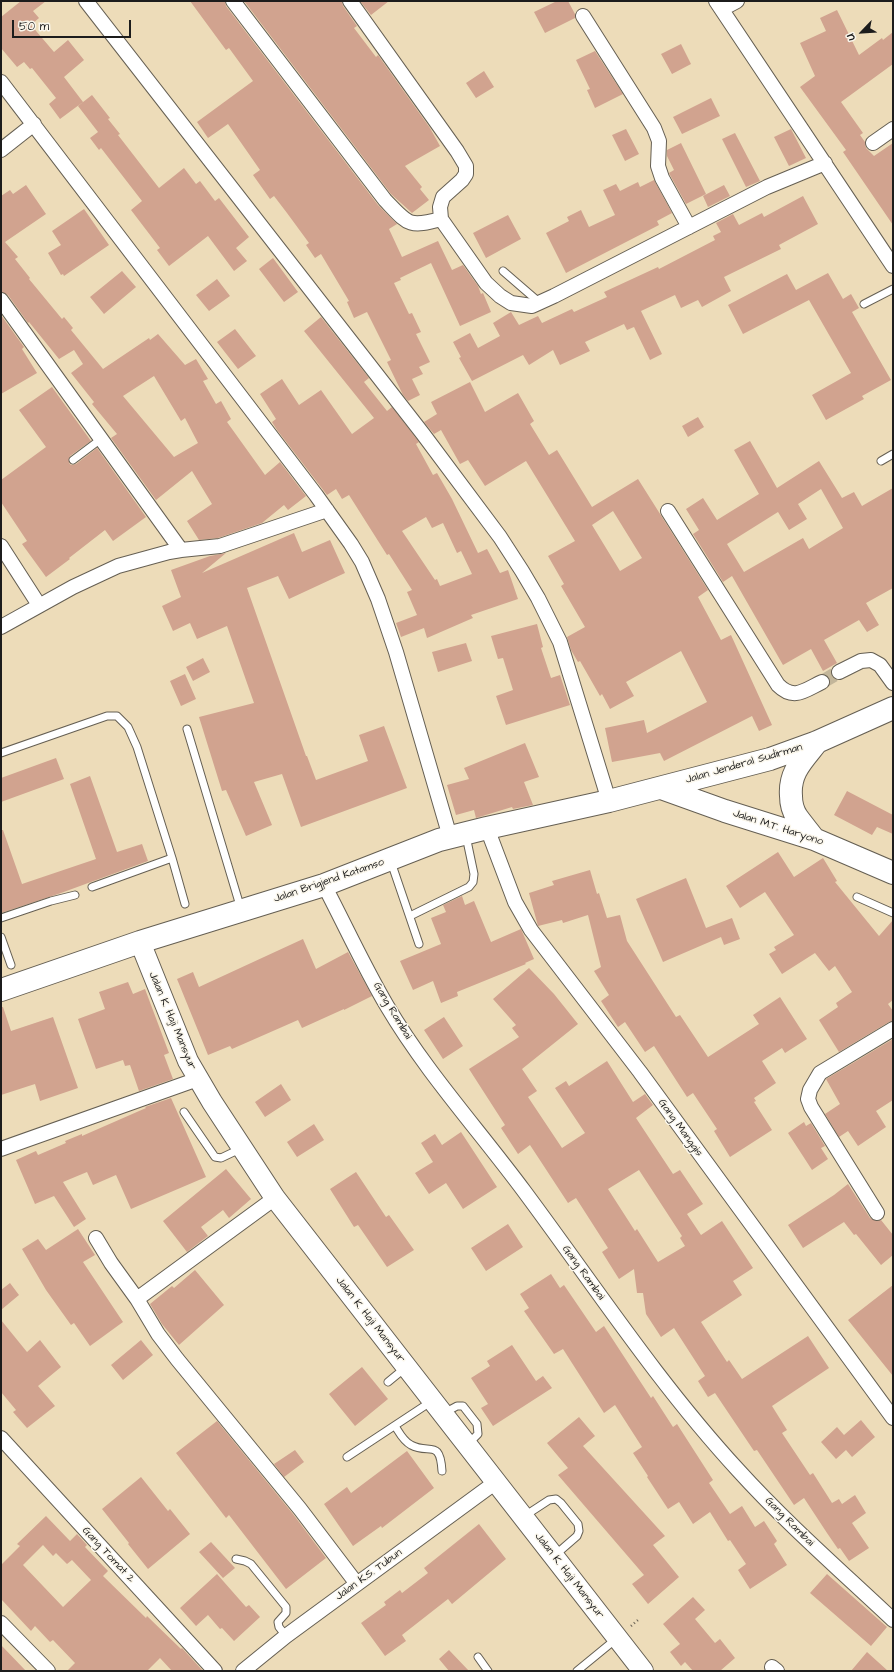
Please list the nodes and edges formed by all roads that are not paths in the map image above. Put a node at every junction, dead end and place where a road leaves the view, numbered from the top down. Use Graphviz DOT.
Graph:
graph roads {
  1 [pos="86,1"];
  2 [pos="232,1"];
  3 [pos="350,1"];
  4 [pos="737,1"];
  5 [pos="719,5"];
  6 [pos="583,16"];
  7 [pos="1,82"];
  8 [pos="34,124"];
  9 [pos="893,129"];
  10 [pos="874,143"];
  11 [pos="1,150"];
  12 [pos="825,163"];
  13 [pos="441,219"];
  14 [pos="689,227"];
  15 [pos="893,266"];
  16 [pos="503,271"];
  17 [pos="893,289"];
  18 [pos="1,300"];
  19 [pos="540,303"];
  20 [pos="864,304"];
  21 [pos="101,439"];
  22 [pos="893,454"];
  23 [pos="73,460"];
  24 [pos="881,461"];
  25 [pos="327,510"];
  26 [pos="668,511"];
  27 [pos="1,546"];
  28 [pos="181,550"];
  29 [pos="39,605"];
  30 [pos="1,627"];
  31 [pos="839,672"];
  32 [pos="822,682"];
  33 [pos="893,683"];
  34 [pos="893,708"];
  35 [pos="187,730"];
  36 [pos="817,742"];
  37 [pos="1,753"];
  38 [pos="661,788"];
  39 [pos="609,801"];
  40 [pos="487,828"];
  41 [pos="457,836"];
  42 [pos="814,839"];
  43 [pos="172,858"];
  44 [pos="390,860"];
  45 [pos="893,873"];
  46 [pos="324,885"];
  47 [pos="92,887"];
  48 [pos="75,895"];
  49 [pos="857,897"];
  50 [pos="184,904"];
  51 [pos="242,911"];
  52 [pos="893,913"];
  53 [pos="410,916"];
  54 [pos="1,918"];
  55 [pos="1,936"];
  56 [pos="140,942"];
  57 [pos="419,944"];
  58 [pos="12,978"];
  59 [pos="893,1029"];
  60 [pos="198,1079"];
  61 [pos="184,1112"];
  62 [pos="242,1148"];
  63 [pos="1,1149"];
  64 [pos="275,1198"];
  65 [pos="878,1213"];
  66 [pos="96,1238"];
  67 [pos="137,1299"];
  68 [pos="406,1366"];
  69 [pos="388,1382"];
  70 [pos="438,1407"];
  71 [pos="893,1418"];
  72 [pos="395,1426"];
  73 [pos="3,1445"];
  74 [pos="347,1457"];
  75 [pos="442,1471"];
  76 [pos="496,1482"];
  77 [pos="523,1517"];
  78 [pos="554,1556"];
  79 [pos="236,1559"];
  80 [pos="357,1584"];
  81 [pos="893,1620"];
  82 [pos="1,1623"];
  83 [pos="286,1636"];
  84 [pos="617,1638"];
  85 [pos="478,1657"];
  86 [pos="48,1671"];
  87 [pos="215,1671"];
  88 [pos="244,1671"];
  89 [pos="488,1671"];
  90 [pos="577,1671"];
  91 [pos="643,1671"];
  1 -- 39 [label="street"];
  2 -- 13 [label="street"];
  3 -- 13 [label="street"];
  4 -- 5 [label="street"];
  5 -- 12 [label="street"];
  6 -- 14 [label="street"];
  7 -- 8 [label="street"];
  8 -- 11 [label="street"];
  8 -- 25 [label="street"];
  9 -- 10 [label="street"];
  12 -- 14 [label="street"];
  12 -- 15 [label="street"];
  13 -- 19 [label="street"];
  14 -- 19 [label="street"];
  16 -- 19 [label="lane"];
  17 -- 20 [label="lane"];
  18 -- 21 [label="street"];
  21 -- 23 [label="lane"];
  21 -- 28 [label="street"];
  22 -- 24 [label="lane"];
  25 -- 28 [label="street"];
  25 -- 41 [label="street"];
  26 -- 32 [label="street"];
  27 -- 29 [label="street"];
  28 -- 29 [label="street"];
  29 -- 30 [label="street"];
  31 -- 33 [label="street"];
  34 -- 36 [label="main road, Jalan Jenderal Sudirman"];
  35 -- 51 [label="lane"];
  36 -- 38 [label="main road, Jalan Jenderal Sudirman"];
  36 -- 42 [label="main road"];
  37 -- 43 [label="lane"];
  38 -- 39 [label="main road, Jalan Brigjend Katamso"];
  38 -- 42 [label="main road, Jalan M.T. Haryono"];
  39 -- 40 [label="main road, Jalan Brigjend Katamso"];
  40 -- 41 [label="main road, Jalan Brigjend Katamso"];
  40 -- 71 [label="street, Gang Manggis"];
  41 -- 44 [label="main road, Jalan Brigjend Katamso"];
  41 -- 53 [label="lane"];
  42 -- 45 [label="main road, Jalan M.T. Haryono"];
  43 -- 47 [label="lane"];
  43 -- 50 [label="lane"];
  44 -- 46 [label="main road, Jalan Brigjend Katamso"];
  44 -- 53 [label="lane"];
  46 -- 51 [label="main road, Jalan Brigjend Katamso"];
  46 -- 81 [label="street, Gang Rambai"];
  48 -- 54 [label="lane"];
  49 -- 52 [label="lane"];
  51 -- 56 [label="main road, Jalan Brigjend Katamso"];
  53 -- 57 [label="lane"];
  55 -- 58 [label="lane"];
  56 -- 58 [label="main road, Jalan Brigjend Katamso"];
  56 -- 60 [label="street, Jalan K. Haji Mansyur"];
  59 -- 65 [label="street"];
  60 -- 62 [label="street, Jalan K. Haji Mansyur"];
  60 -- 63 [label="street"];
  61 -- 62 [label="lane"];
  62 -- 64 [label="street, Jalan K. Haji Mansyur"];
  64 -- 67 [label="street"];
  64 -- 68 [label="street, Jalan K. Haji Mansyur"];
  66 -- 67 [label="street"];
  67 -- 80 [label="street"];
  68 -- 69 [label="lane"];
  68 -- 70 [label="street, Jalan K. Haji Mansyur"];
  70 -- 72 [label="lane"];
  70 -- 76 [label="street, Jalan K. Haji Mansyur"];
  72 -- 74 [label="lane"];
  72 -- 75 [label="lane"];
  73 -- 87 [label="street, Gang Tomat 2"];
  76 -- 77 [label="street, Jalan K. Haji Mansyur"];
  76 -- 80 [label="street, Jalan K.S. Tubun"];
  77 -- 78 [label="street, Jalan K. Haji Mansyur"];
  77 -- 78 [label="lane"];
  78 -- 84 [label="street, Jalan K. Haji Mansyur"];
  79 -- 83 [label="lane"];
  80 -- 83 [label="street, Jalan K.S. Tubun"];
  82 -- 86 [label="street"];
  83 -- 88 [label="street, Jalan K.S. Tubun"];
  84 -- 90 [label="lane"];
  84 -- 91 [label="street, Jalan K. Haji Mansyur"];
  85 -- 89 [label="lane"];
}
